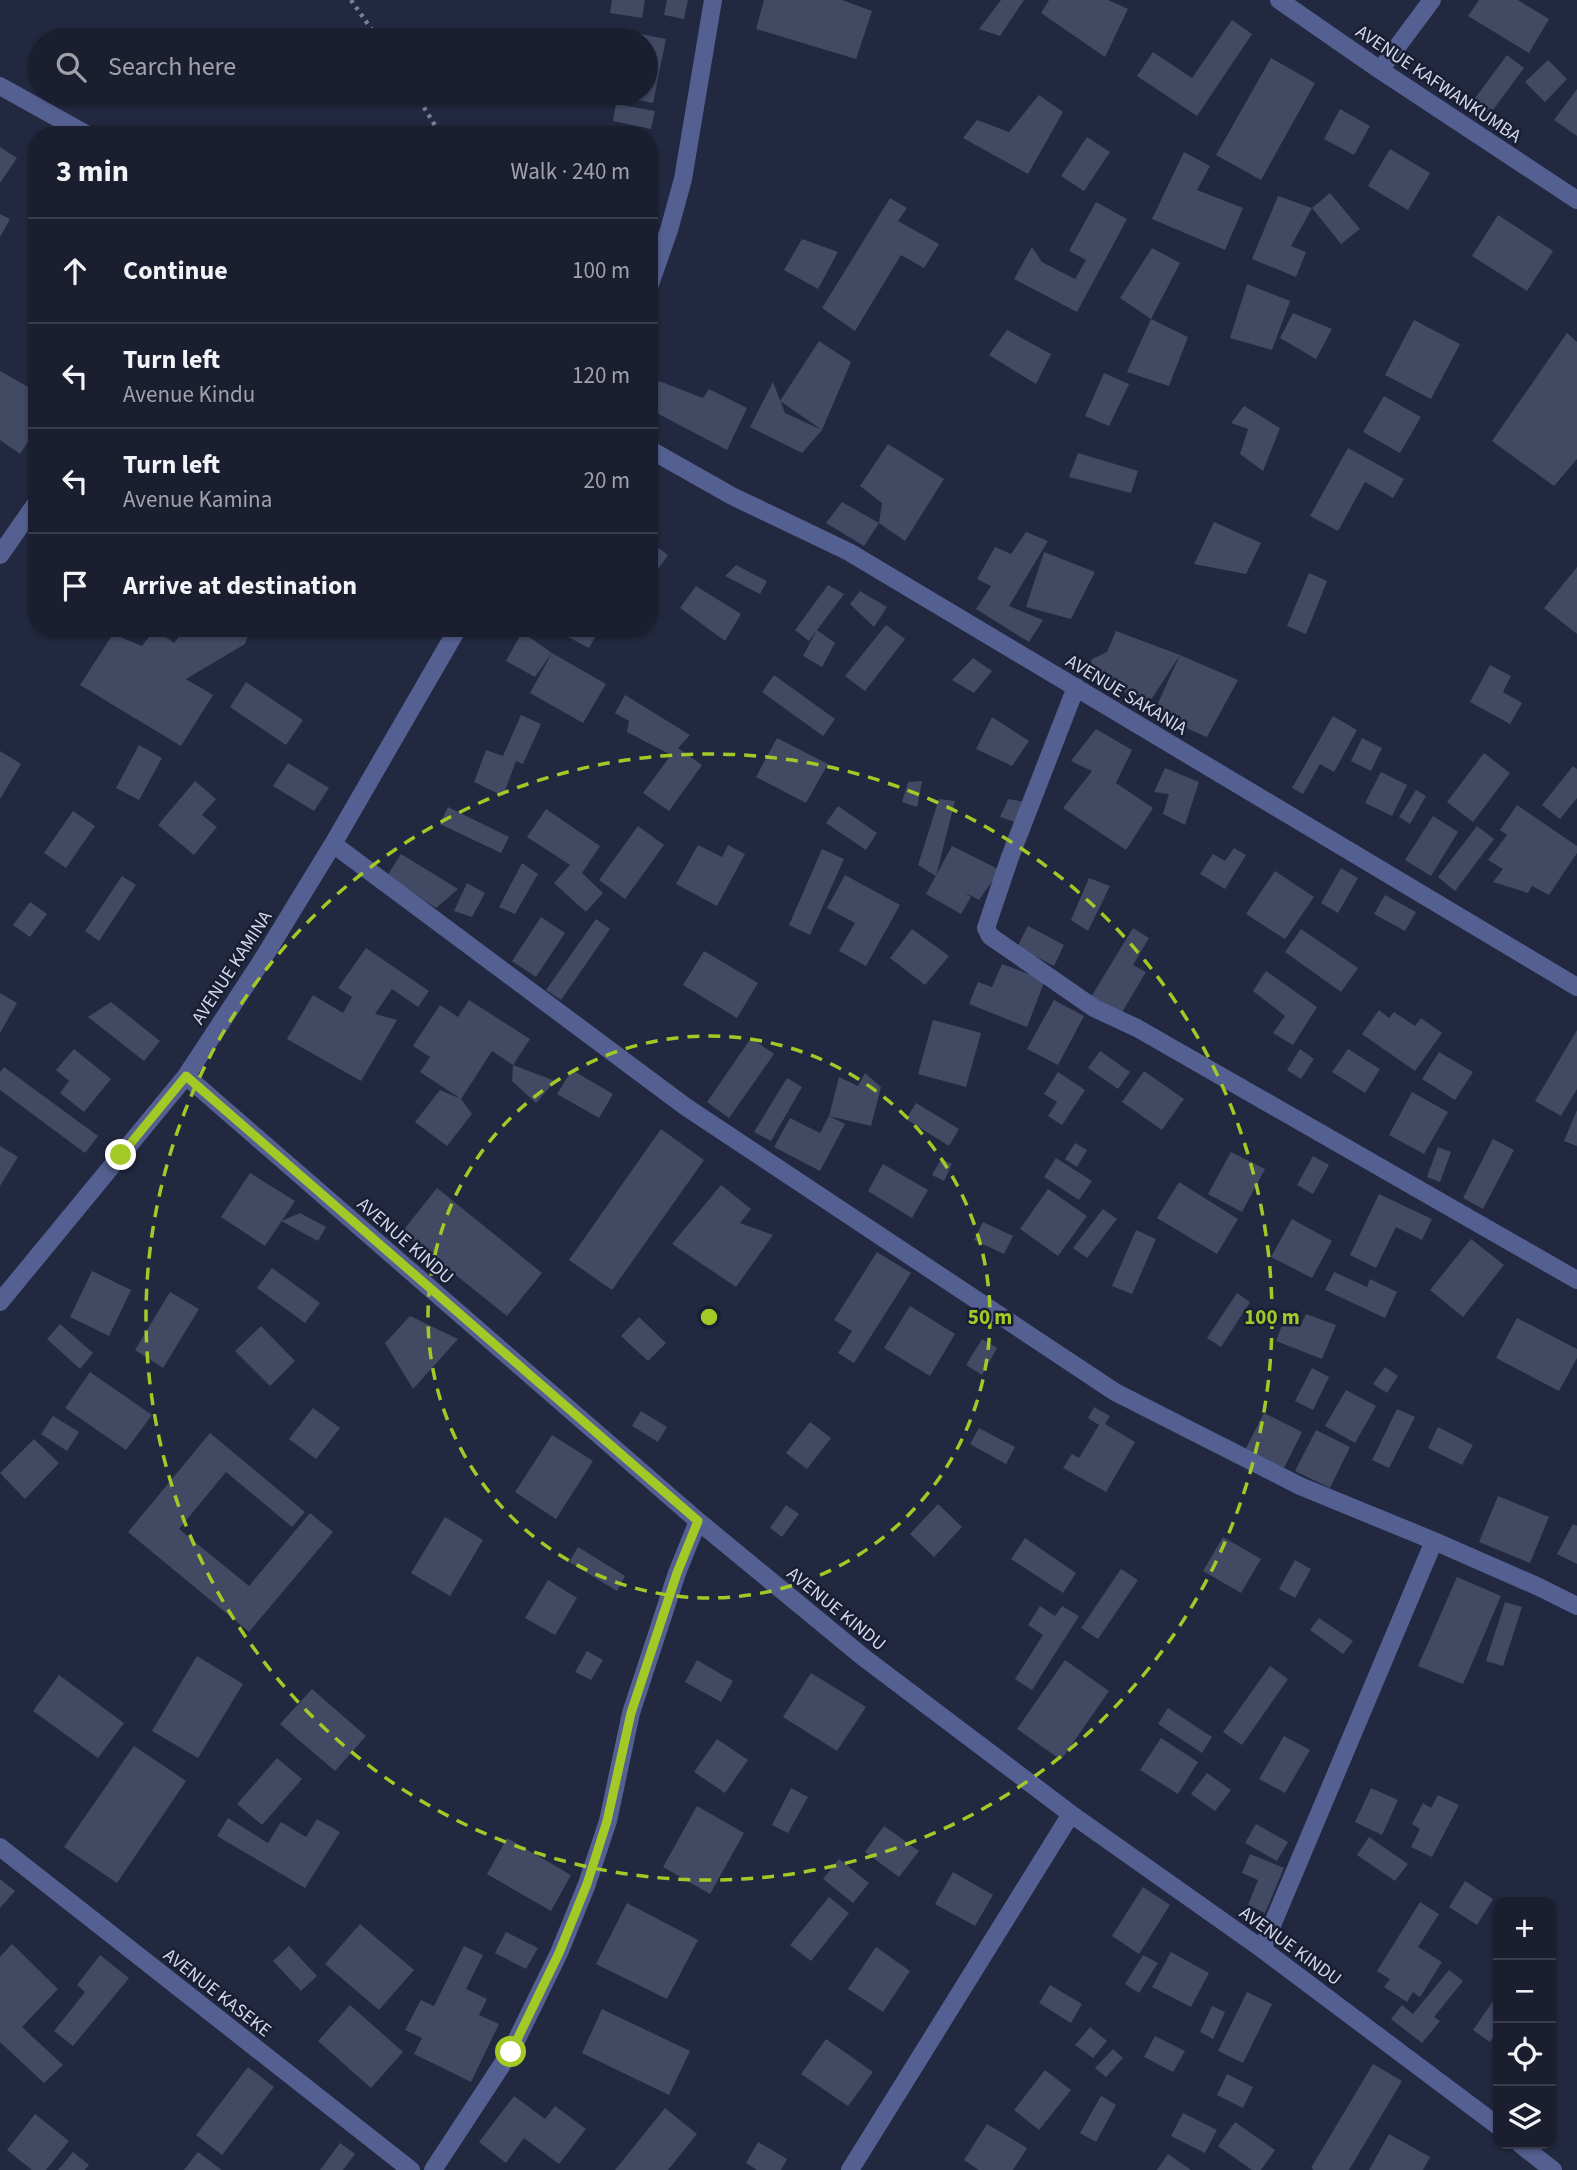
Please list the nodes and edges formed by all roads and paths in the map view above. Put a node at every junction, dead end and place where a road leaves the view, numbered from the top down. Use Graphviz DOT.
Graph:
graph roads {
  1 [pos="351,0"];
  2 [pos="713,0"];
  3 [pos="1279,0"];
  4 [pos="1432,0"];
  5 [pos="371,28"];
  6 [pos="1380,69"];
  7 [pos="0,86"];
  8 [pos="28,102"];
  9 [pos="34,105"];
  10 [pos="422,105"];
  11 [pos="72,126"];
  12 [pos="435,126"];
  13 [pos="1577,200"];
  14 [pos="658,261"];
  15 [pos="658,454"];
  16 [pos="28,515"];
  17 [pos="0,555"];
  18 [pos="453,637"];
  19 [pos="1076,687"];
  20 [pos="333,844"];
  21 [pos="1577,987"];
  22 [pos="186,1076"];
  23 [pos="1577,1280"];
  24 [pos="0,1302"];
  25 [pos="698,1521"];
  26 [pos="1434,1541"];
  27 [pos="1577,1606"];
  28 [pos="1071,1814"];
  29 [pos="0,1847"];
  30 [pos="1262,1949"];
  31 [pos="1493,2122"];
  32 [pos="1526,2149"];
  33 [pos="411,2170"];
  34 [pos="433,2170"];
  35 [pos="850,2170"];
  36 [pos="1553,2170"];
  1 -- 5 [label="path"];
  2 -- 14 [label="street"];
  3 -- 6 [label="street, AVENUE KAFWANKUMBA"];
  4 -- 6 [label="street"];
  6 -- 13 [label="street, AVENUE KAFWANKUMBA"];
  7 -- 8 [label="street"];
  9 -- 11 [label="street"];
  10 -- 12 [label="path"];
  15 -- 19 [label="street, AVENUE SAKANIA"];
  16 -- 17 [label="street"];
  18 -- 20 [label="street, AVENUE KAMINA"];
  19 -- 21 [label="street, AVENUE SAKANIA"];
  19 -- 23 [label="street"];
  20 -- 22 [label="street, AVENUE KAMINA"];
  20 -- 26 [label="street"];
  22 -- 24 [label="street, AVENUE KAMINA"];
  22 -- 25 [label="street, AVENUE KINDU"];
  25 -- 28 [label="street, AVENUE KINDU"];
  25 -- 34 [label="street"];
  26 -- 27 [label="street"];
  26 -- 30 [label="street"];
  28 -- 30 [label="street, AVENUE KINDU"];
  28 -- 35 [label="street"];
  29 -- 33 [label="street, AVENUE KASEKE"];
  30 -- 31 [label="street, AVENUE KINDU"];
  32 -- 36 [label="street"];
}
